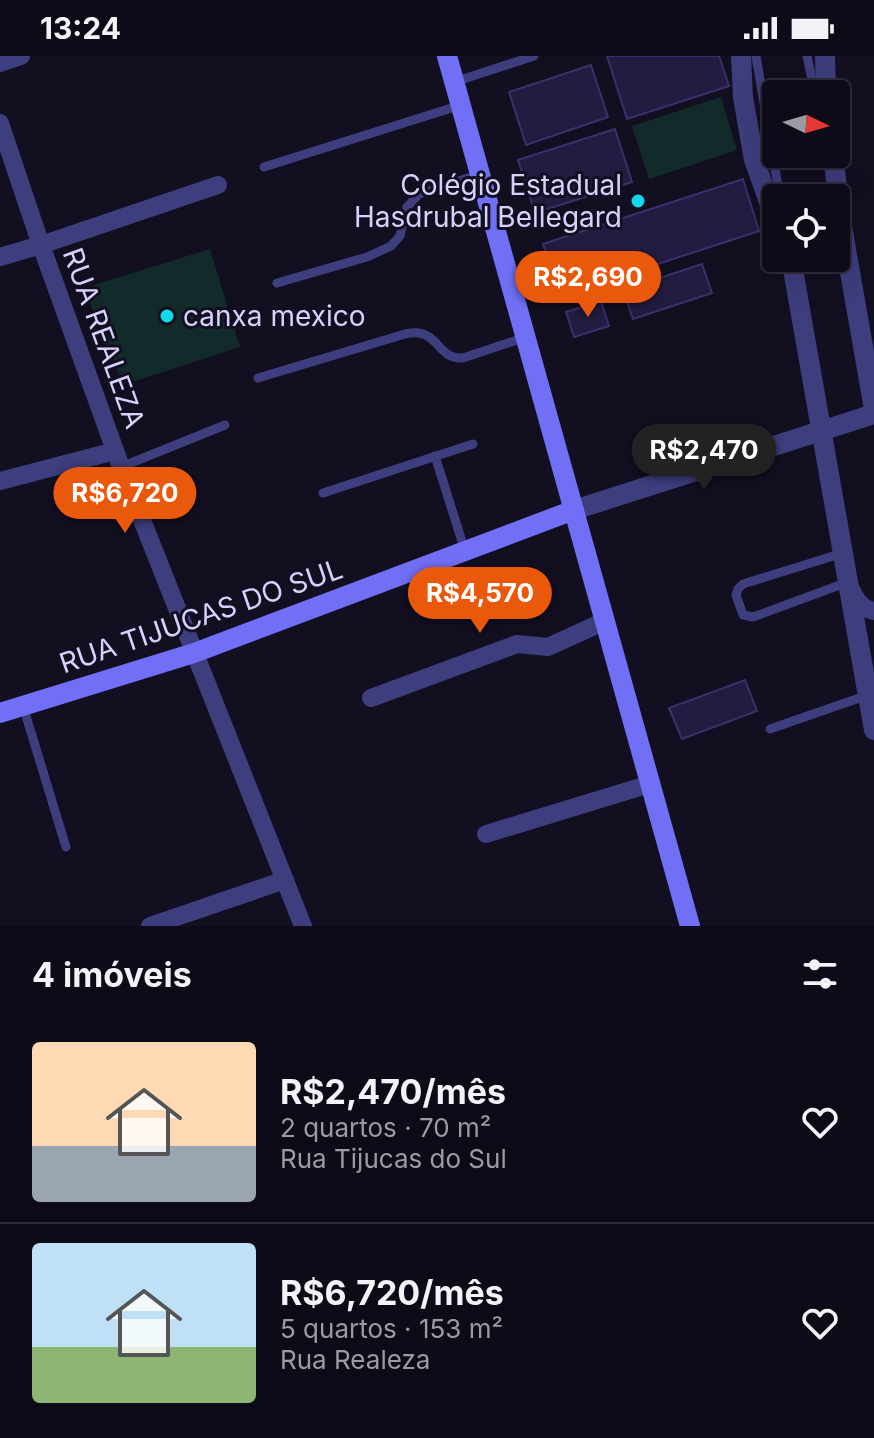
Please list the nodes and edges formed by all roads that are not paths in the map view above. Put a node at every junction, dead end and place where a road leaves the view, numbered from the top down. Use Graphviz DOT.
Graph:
graph roads {
  1 [pos="21,56"];
  2 [pos="447,56"];
  3 [pos="534,56"];
  4 [pos="741,56"];
  5 [pos="756,56"];
  6 [pos="807,56"];
  7 [pos="825,56"];
  8 [pos="0,63"];
  9 [pos="812,80"];
  10 [pos="826,80"];
  11 [pos="454,82"];
  12 [pos="461,105"];
  13 [pos="0,123"];
  14 [pos="264,167"];
  15 [pos="832,168"];
  16 [pos="480,174"];
  17 [pos="763,184"];
  18 [pos="778,184"];
  19 [pos="218,185"];
  20 [pos="41,245"];
  21 [pos="0,257"];
  22 [pos="793,272"];
  23 [pos="846,272"];
  24 [pos="277,283"];
  25 [pos="855,303"];
  26 [pos="526,337"];
  27 [pos="258,378"];
  28 [pos="874,411"];
  29 [pos="225,425"];
  30 [pos="821,431"];
  31 [pos="473,444"];
  32 [pos="435,456"];
  33 [pos="118,459"];
  34 [pos="0,481"];
  35 [pos="323,493"];
  36 [pos="574,510"];
  37 [pos="465,551"];
  38 [pos="843,553"];
  39 [pos="848,582"];
  40 [pos="874,611"];
  41 [pos="605,621"];
  42 [pos="194,653"];
  43 [pos="868,658"];
  44 [pos="868,695"];
  45 [pos="371,698"];
  46 [pos="23,706"];
  47 [pos="0,713"];
  48 [pos="770,729"];
  49 [pos="874,730"];
  50 [pos="650,784"];
  51 [pos="486,834"];
  52 [pos="66,847"];
  53 [pos="285,880"];
  54 [pos="150,926"];
  55 [pos="303,926"];
  56 [pos="690,926"];
  1 -- 8 [label="street"];
  2 -- 11 [label="main road"];
  3 -- 11 [label="lane"];
  4 -- 17 [label="street"];
  5 -- 18 [label="lane"];
  6 -- 9 [label="lane"];
  7 -- 10 [label="street"];
  11 -- 12 [label="main road"];
  12 -- 14 [label="lane"];
  12 -- 16 [label="main road"];
  13 -- 20 [label="street, RUA REALEZA"];
  15 -- 25 [label="street"];
  16 -- 24 [label="lane"];
  16 -- 26 [label="main road"];
  19 -- 20 [label="street"];
  20 -- 21 [label="street"];
  20 -- 33 [label="street, RUA REALEZA"];
  22 -- 30 [label="street"];
  23 -- 25 [label="street"];
  25 -- 28 [label="street"];
  26 -- 27 [label="lane"];
  26 -- 36 [label="main road"];
  28 -- 30 [label="street, RUA TIJUCAS DO SUL"];
  29 -- 33 [label="lane"];
  30 -- 36 [label="street, RUA TIJUCAS DO SUL"];
  30 -- 38 [label="street"];
  31 -- 32 [label="lane"];
  32 -- 35 [label="lane"];
  32 -- 37 [label="lane"];
  33 -- 34 [label="street"];
  33 -- 42 [label="street, RUA REALEZA"];
  36 -- 37 [label="main road, RUA TIJUCAS DO SUL"];
  36 -- 41 [label="main road"];
  37 -- 42 [label="main road, RUA TIJUCAS DO SUL"];
  38 -- 39 [label="street"];
  38 -- 39 [label="lane"];
  39 -- 40 [label="street"];
  39 -- 43 [label="street"];
  41 -- 45 [label="street"];
  41 -- 50 [label="main road"];
  42 -- 46 [label="main road, RUA TIJUCAS DO SUL"];
  42 -- 53 [label="street, RUA REALEZA"];
  43 -- 44 [label="street"];
  44 -- 48 [label="lane"];
  44 -- 49 [label="street"];
  46 -- 47 [label="main road, RUA TIJUCAS DO SUL"];
  46 -- 52 [label="lane"];
  50 -- 51 [label="street"];
  50 -- 56 [label="main road"];
  53 -- 54 [label="street"];
  53 -- 55 [label="street, RUA REALEZA"];
}
